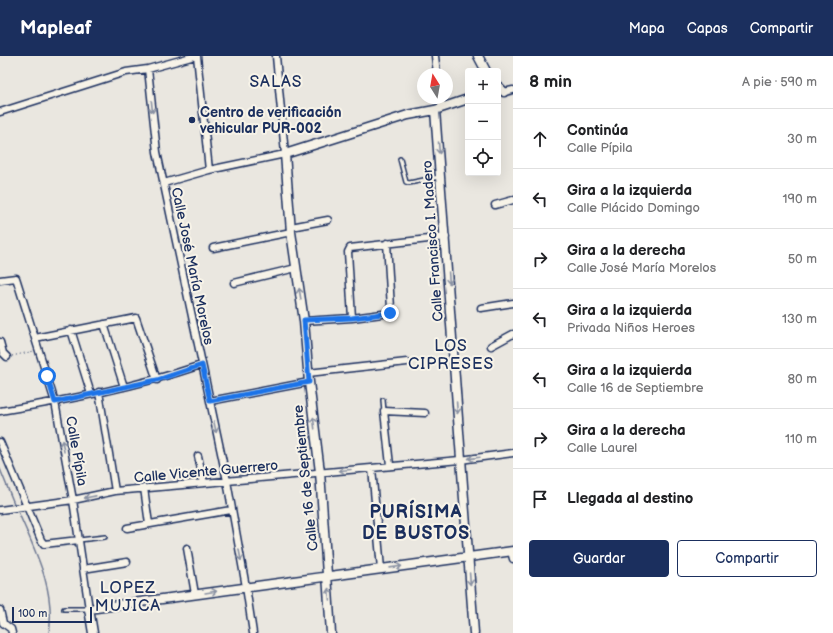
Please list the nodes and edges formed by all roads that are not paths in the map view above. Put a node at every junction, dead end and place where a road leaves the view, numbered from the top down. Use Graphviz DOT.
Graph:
graph roads {
  1 [pos="164,56"];
  2 [pos="196,56"];
  3 [pos="276,56"];
  4 [pos="435,56"];
  5 [pos="478,56"];
  6 [pos="165,64"];
  7 [pos="148,68"];
  8 [pos="437,68"];
  9 [pos="484,68"];
  10 [pos="501,90"];
  11 [pos="513,91"];
  12 [pos="465,100"];
  13 [pos="440,104"];
  14 [pos="439,108"];
  15 [pos="0,112"];
  16 [pos="285,154"];
  17 [pos="400,159"];
  18 [pos="209,170"];
  19 [pos="441,176"];
  20 [pos="164,183"];
  21 [pos="513,200"];
  22 [pos="495,205"];
  23 [pos="328,220"];
  24 [pos="291,229"];
  25 [pos="446,237"];
  26 [pos="386,243"];
  27 [pos="213,248"];
  28 [pos="296,268"];
  29 [pos="0,280"];
  30 [pos="234,283"];
  31 [pos="513,303"];
  32 [pos="481,308"];
  33 [pos="352,318"];
  34 [pos="304,320"];
  35 [pos="104,324"];
  36 [pos="71,330"];
  37 [pos="513,334"];
  38 [pos="35,338"];
  39 [pos="0,342"];
  40 [pos="491,346"];
  41 [pos="7,357"];
  42 [pos="407,362"];
  43 [pos="202,365"];
  44 [pos="308,377"];
  45 [pos="157,380"];
  46 [pos="124,387"];
  47 [pos="99,392"];
  48 [pos="91,394"];
  49 [pos="383,400"];
  50 [pos="210,401"];
  51 [pos="55,402"];
  52 [pos="0,411"];
  53 [pos="384,411"];
  54 [pos="425,413"];
  55 [pos="0,442"];
  56 [pos="513,453"];
  57 [pos="198,456"];
  58 [pos="460,460"];
  59 [pos="390,465"];
  60 [pos="372,468"];
  61 [pos="320,472"];
  62 [pos="226,480"];
  63 [pos="204,483"];
  64 [pos="144,488"];
  65 [pos="115,492"];
  66 [pos="73,500"];
  67 [pos="25,507"];
  68 [pos="2,510"];
  69 [pos="231,510"];
  70 [pos="149,524"];
  71 [pos="127,528"];
  72 [pos="105,537"];
  73 [pos="79,540"];
  74 [pos="187,548"];
  75 [pos="512,554"];
  76 [pos="469,556"];
  77 [pos="127,562"];
  78 [pos="83,569"];
  79 [pos="381,569"];
  80 [pos="328,577"];
  81 [pos="246,587"];
  82 [pos="195,594"];
  83 [pos="64,609"];
  84 [pos="90,609"];
  85 [pos="0,610"];
  86 [pos="12,633"];
  87 [pos="93,633"];
  88 [pos="253,633"];
  89 [pos="331,633"];
  90 [pos="474,633"];
  1 -- 6 [label="street"];
  2 -- 6 [label="street"];
  2 -- 18 [label="street"];
  3 -- 16 [label="street"];
  4 -- 8 [label="street"];
  5 -- 9 [label="street"];
  6 -- 7 [label="street"];
  7 -- 15 [label="street"];
  7 -- 20 [label="street, Calle José María Morelos, one-way"];
  10 -- 11 [label="street"];
  12 -- 14 [label="street"];
  13 -- 14 [label="street"];
  14 -- 16 [label="street"];
  14 -- 19 [label="street, Calle Francisco I. Madero, one-way"];
  16 -- 18 [label="street"];
  16 -- 24 [label="street, Calle 16 de Septiembre"];
  17 -- 19 [label="lane"];
  18 -- 20 [label="street"];
  19 -- 25 [label="street, Calle Francisco I. Madero"];
  20 -- 43 [label="street, Calle José María Morelos"];
  21 -- 22 [label="street"];
  23 -- 24 [label="street"];
  24 -- 27 [label="street"];
  24 -- 28 [label="street, Calle 16 de Septiembre"];
  25 -- 26 [label="street"];
  25 -- 58 [label="street, Calle Francisco I. Madero, one-way"];
  26 -- 33 [label="street"];
  26 -- 33 [label="street"];
  28 -- 30 [label="street"];
  34 -- 28 [label="street, Calle 16 de Septiembre, one-way"];
  29 -- 38 [label="street, Calle Pípila"];
  31 -- 32 [label="street"];
  33 -- 34 [label="street"];
  34 -- 44 [label="street, Calle 16 de Septiembre"];
  35 -- 36 [label="street"];
  35 -- 45 [label="street"];
  35 -- 46 [label="street"];
  36 -- 38 [label="street"];
  36 -- 48 [label="street"];
  37 -- 40 [label="street"];
  38 -- 51 [label="street, Calle Pípila"];
  39 -- 41 [label="street"];
  42 -- 44 [label="street"];
  43 -- 45 [label="street"];
  43 -- 50 [label="street, Calle José María Morelos"];
  44 -- 50 [label="street"];
  61 -- 44 [label="street, Calle 16 de Septiembre, one-way"];
  45 -- 46 [label="street"];
  46 -- 47 [label="street"];
  47 -- 48 [label="street"];
  47 -- 65 [label="street"];
  48 -- 51 [label="street"];
  49 -- 53 [label="lane"];
  50 -- 62 [label="street, Calle José María Morelos, one-way"];
  51 -- 52 [label="street"];
  66 -- 51 [label="street, Calle Pípila, one-way"];
  53 -- 54 [label="street"];
  53 -- 59 [label="street"];
  55 -- 67 [label="street"];
  56 -- 58 [label="street, Calle Vicente Guerrero, one-way"];
  57 -- 63 [label="street"];
  58 -- 59 [label="street, Calle Vicente Guerrero"];
  58 -- 76 [label="street, Calle Francisco I. Madero"];
  59 -- 60 [label="street, Calle Vicente Guerrero"];
  60 -- 61 [label="street, Calle Vicente Guerrero, one-way"];
  60 -- 79 [label="street"];
  61 -- 62 [label="street, Calle Vicente Guerrero"];
  61 -- 80 [label="street, Calle 16 de Septiembre"];
  62 -- 63 [label="street, Calle Vicente Guerrero"];
  62 -- 69 [label="street, Calle José María Morelos"];
  63 -- 64 [label="street, Calle Vicente Guerrero"];
  64 -- 65 [label="street, Calle Vicente Guerrero"];
  64 -- 70 [label="street"];
  65 -- 66 [label="street, Calle Vicente Guerrero, one-way"];
  66 -- 67 [label="street, Calle Vicente Guerrero"];
  66 -- 73 [label="street, Calle Pípila"];
  67 -- 68 [label="street, Calle Vicente Guerrero"];
  67 -- 73 [label="street"];
  69 -- 70 [label="street"];
  69 -- 81 [label="street, Calle José María Morelos, one-way"];
  70 -- 71 [label="street"];
  72 -- 73 [label="lane"];
  73 -- 78 [label="street, Calle Pípila"];
  74 -- 82 [label="street"];
  75 -- 76 [label="street"];
  79 -- 76 [label="street, one-way"];
  76 -- 90 [label="street, Calle Francisco I. Madero, one-way"];
  77 -- 78 [label="street"];
  78 -- 84 [label="street, Calle Pípila"];
  79 -- 80 [label="street"];
  80 -- 81 [label="street"];
  89 -- 80 [label="street, Calle 16 de Septiembre, one-way"];
  82 -- 81 [label="street, one-way"];
  81 -- 88 [label="street, Calle José María Morelos"];
  82 -- 84 [label="street"];
  83 -- 84 [label="lane"];
  84 -- 87 [label="street, Calle Pípila"];
  85 -- 86 [label="street"];
}
